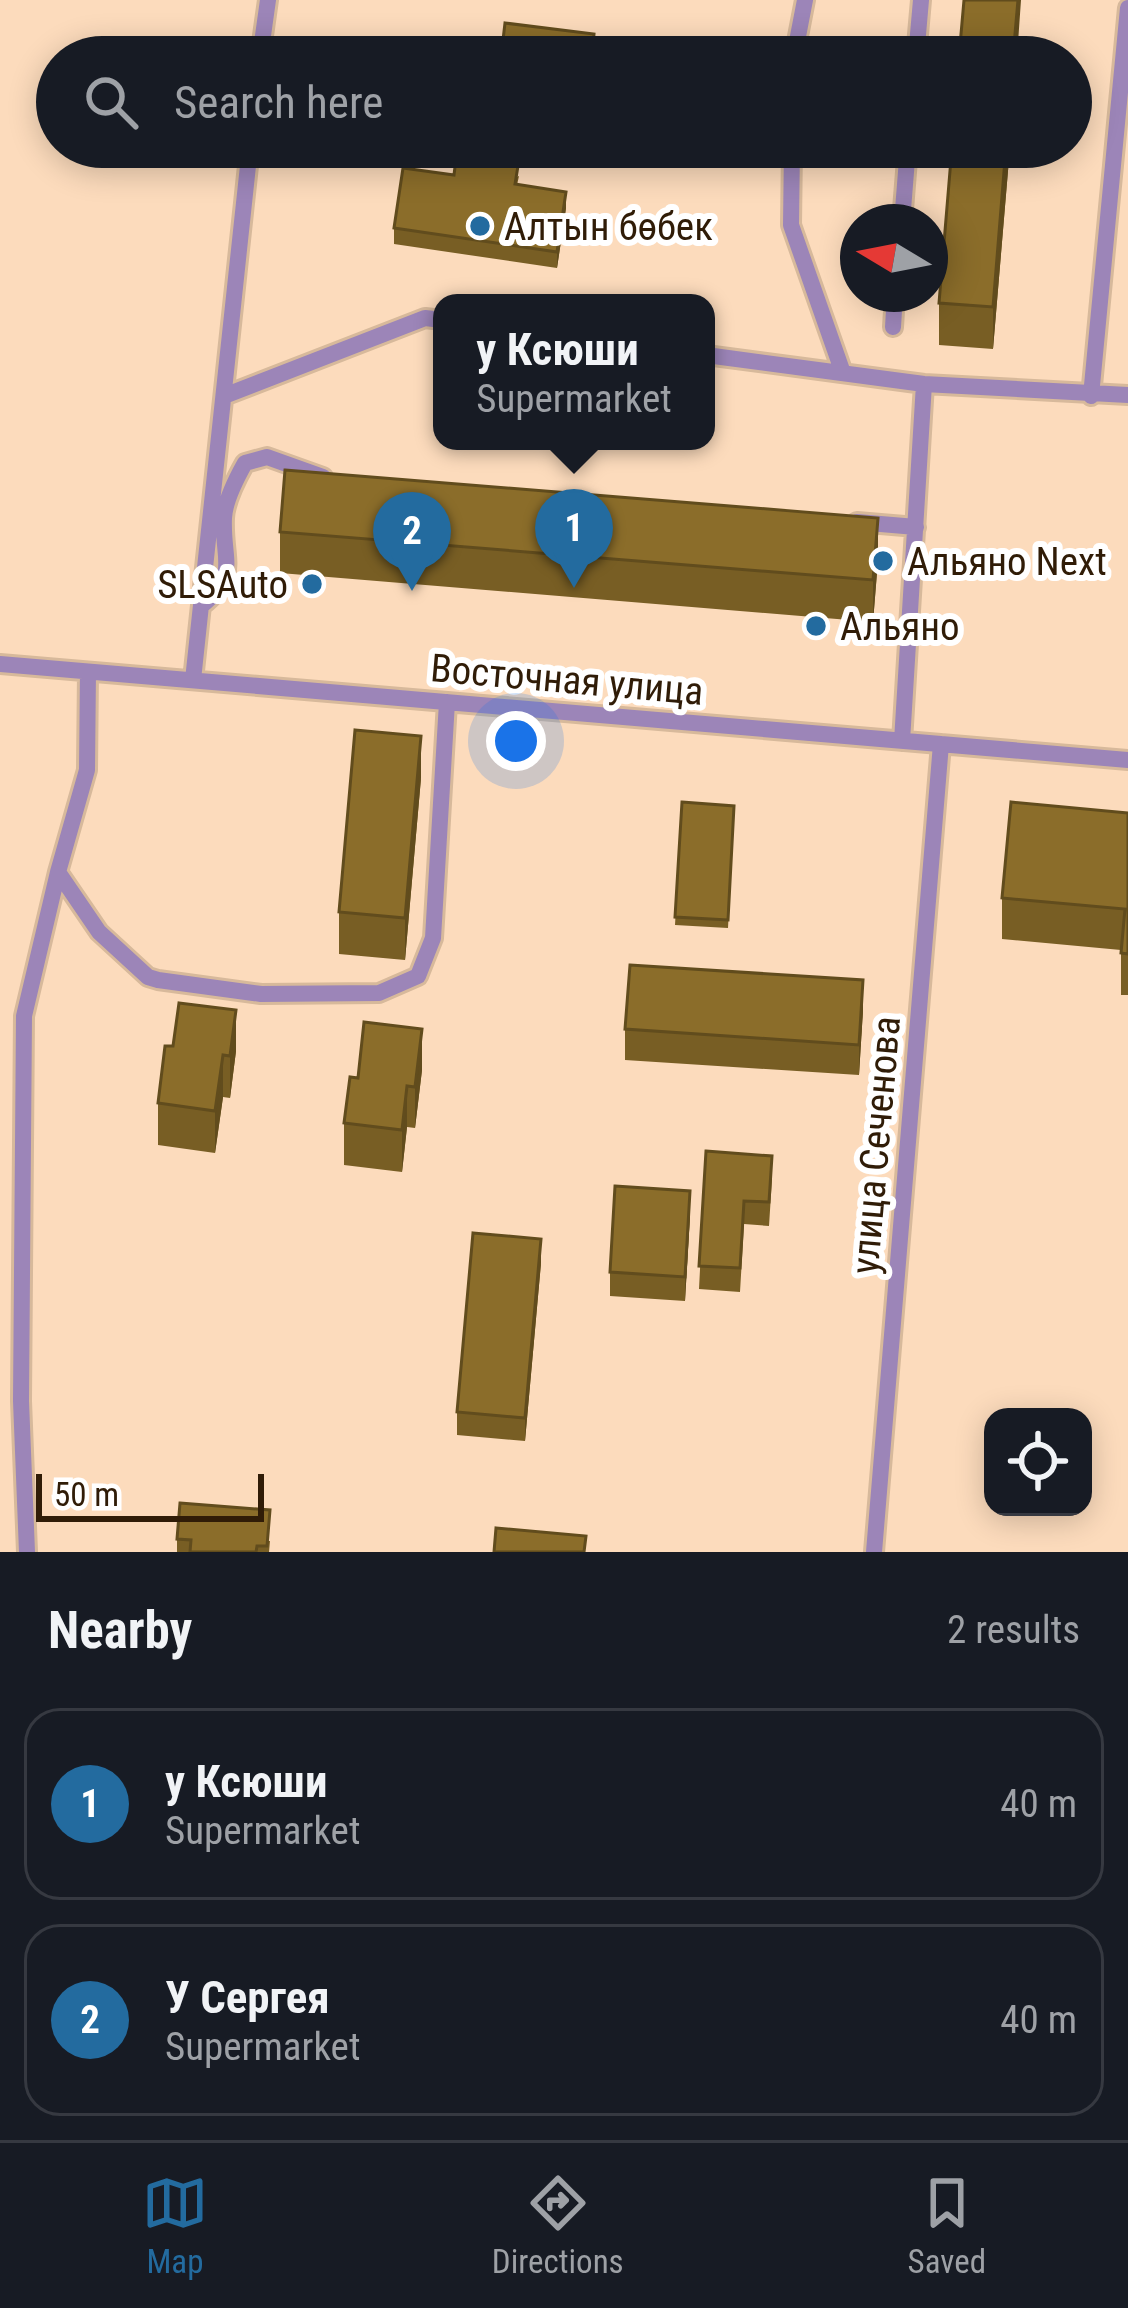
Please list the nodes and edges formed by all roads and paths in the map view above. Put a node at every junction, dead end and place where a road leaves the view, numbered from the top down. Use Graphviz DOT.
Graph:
graph roads {
  1 [pos="268,0"];
  2 [pos="805,0"];
  3 [pos="921,0"];
  4 [pos="1128,8"];
  5 [pos="263,36"];
  6 [pos="798,36"];
  7 [pos="918,36"];
  8 [pos="248,168"];
  9 [pos="792,168"];
  10 [pos="906,168"];
  11 [pos="903,204"];
  12 [pos="894,312"];
  13 [pos="433,319"];
  14 [pos="892,326"];
  15 [pos="715,356"];
  16 [pos="842,373"];
  17 [pos="924,384"];
  18 [pos="1128,395"];
  19 [pos="224,396"];
  20 [pos="1091,396"];
  21 [pos="339,482"];
  22 [pos="846,522"];
  23 [pos="916,527"];
  24 [pos="201,606"];
  25 [pos="0,664"];
  26 [pos="88,672"];
  27 [pos="193,680"];
  28 [pos="447,702"];
  29 [pos="902,741"];
  30 [pos="941,744"];
  31 [pos="1128,760"];
  32 [pos="58,872"];
  33 [pos="27,1552"];
  34 [pos="874,1552"];
  1 -- 5 [label="lane"];
  2 -- 6 [label="lane"];
  3 -- 7 [label="lane"];
  4 -- 20 [label="lane"];
  8 -- 19 [label="lane"];
  9 -- 16 [label="lane"];
  10 -- 11 [label="lane"];
  12 -- 14 [label="lane"];
  13 -- 19 [label="lane"];
  15 -- 16 [label="lane"];
  16 -- 17 [label="lane"];
  17 -- 20 [label="lane"];
  17 -- 23 [label="lane"];
  18 -- 20 [label="lane"];
  19 -- 24 [label="lane"];
  21 -- 24 [label="lane"];
  22 -- 23 [label="lane"];
  23 -- 29 [label="lane"];
  24 -- 27 [label="lane"];
  25 -- 26 [label="lane, Восточная улица"];
  26 -- 27 [label="lane, Восточная улица"];
  26 -- 32 [label="lane"];
  27 -- 28 [label="lane, Восточная улица"];
  28 -- 29 [label="lane, Восточная улица"];
  28 -- 32 [label="lane"];
  29 -- 30 [label="lane, Восточная улица"];
  30 -- 31 [label="lane, Восточная улица"];
  30 -- 34 [label="lane, улица Сеченова"];
  32 -- 33 [label="lane"];
}
